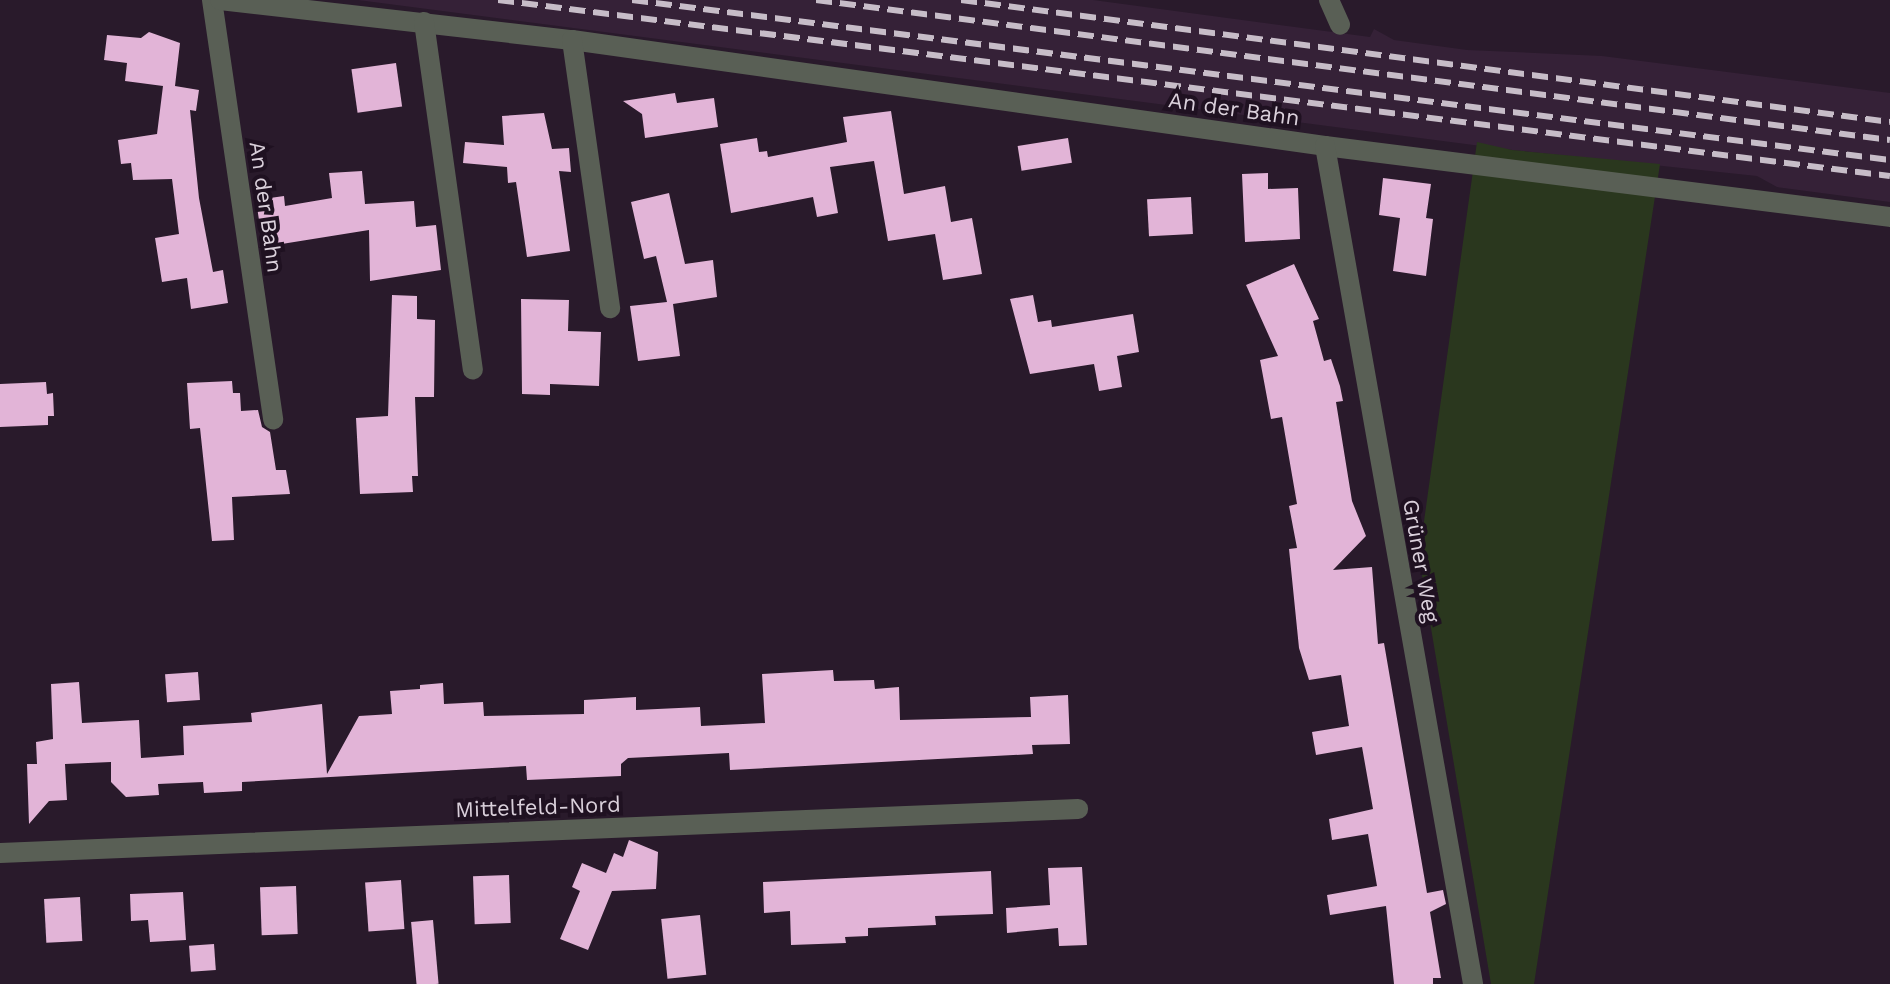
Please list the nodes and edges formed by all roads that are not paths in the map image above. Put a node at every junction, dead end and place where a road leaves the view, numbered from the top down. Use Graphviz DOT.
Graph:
graph roads {
  1 [pos="212,0"];
  2 [pos="220,0"];
  3 [pos="1329,0"];
  4 [pos="424,22"];
  5 [pos="1340,25"];
  6 [pos="572,40"];
  7 [pos="1325,146"];
  8 [pos="1890,217"];
  9 [pos="610,308"];
  10 [pos="473,370"];
  11 [pos="273,420"];
  12 [pos="1078,809"];
  13 [pos="0,853"];
  14 [pos="1473,984"];
  1 -- 11 [label="street, An der Bahn"];
  2 -- 4 [label="street, An der Bahn"];
  3 -- 5 [label="street"];
  4 -- 6 [label="street, An der Bahn"];
  4 -- 10 [label="street"];
  6 -- 7 [label="street, An der Bahn"];
  6 -- 9 [label="street"];
  7 -- 8 [label="street, An der Bahn"];
  7 -- 14 [label="street, Grüner Weg"];
  12 -- 13 [label="street, Mittelfeld-Nord"];
}
